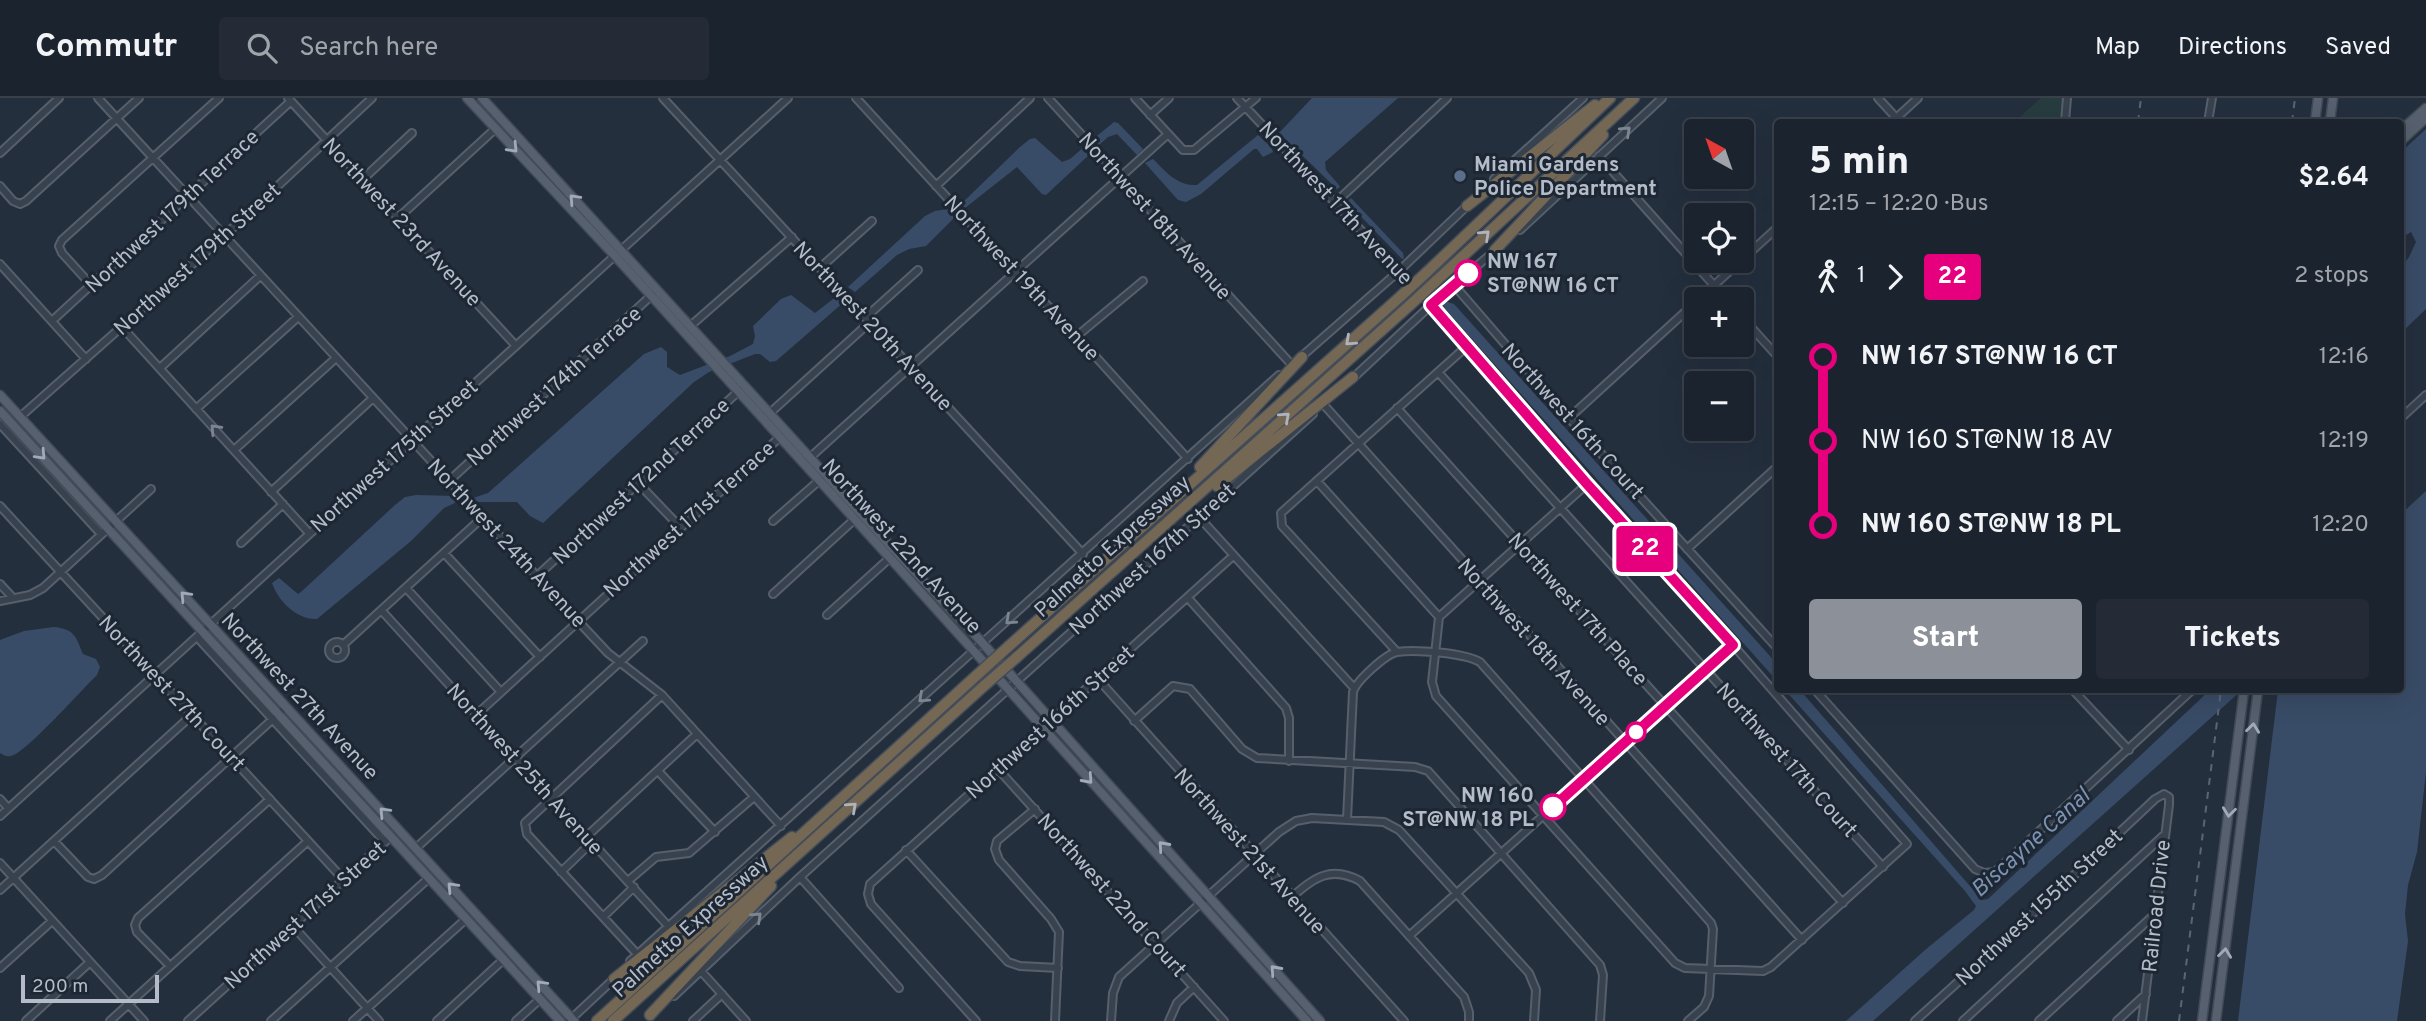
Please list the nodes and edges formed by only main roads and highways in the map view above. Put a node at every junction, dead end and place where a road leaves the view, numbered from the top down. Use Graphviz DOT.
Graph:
graph roads {
  1 [pos="467,98"];
  2 [pos="482,98"];
  3 [pos="1604,98"];
  4 [pos="1610,98"];
  5 [pos="1634,98"];
  6 [pos="2318,98"];
  7 [pos="2333,98"];
  8 [pos="1624,107"];
  9 [pos="2426,108"];
  10 [pos="2315,119"];
  11 [pos="2330,119"];
  12 [pos="2413,125"];
  13 [pos="1467,206"];
  14 [pos="1495,250"];
  15 [pos="617,252"];
  16 [pos="1302,357"];
  17 [pos="1353,377"];
  18 [pos="741,388"];
  19 [pos="0,395"];
  20 [pos="1,411"];
  21 [pos="20,417"];
  22 [pos="16,428"];
  23 [pos="34,432"];
  24 [pos="807,460"];
  25 [pos="1179,512"];
  26 [pos="1139,530"];
  27 [pos="893,555"];
  28 [pos="2244,693"];
  29 [pos="2258,693"];
  30 [pos="351,777"];
  31 [pos="343,784"];
  32 [pos="832,808"];
  33 [pos="391,840"];
  34 [pos="416,848"];
  35 [pos="802,852"];
  36 [pos="453,904"];
  37 [pos="472,909"];
  38 [pos="466,919"];
  39 [pos="487,925"];
  40 [pos="614,979"];
  41 [pos="647,1018"];
  42 [pos="572,1020"];
  43 [pos="560,1021"];
  44 [pos="597,1021"];
  45 [pos="613,1021"];
  46 [pos="1307,1021"];
  47 [pos="1320,1021"];
  48 [pos="2202,1021"];
  49 [pos="2216,1021"];
  1 -- 15 [label="main road, Northwest 22nd Avenue, one-way"];
  15 -- 2 [label="main road, Northwest 22nd Avenue, one-way"];
  3 -- 13 [label="highway"];
  4 -- 26 [label="highway, Palmetto Expressway, one-way, bridge"];
  5 -- 8 [label="highway, Palmetto Expressway"];
  6 -- 10 [label="main road"];
  7 -- 11 [label="main road"];
  8 -- 14 [label="highway"];
  25 -- 8 [label="highway, Palmetto Expressway, one-way, bridge"];
  9 -- 12 [label="main road"];
  15 -- 18 [label="main road, Northwest 22nd Avenue"];
  16 -- 26 [label="highway"];
  17 -- 25 [label="highway"];
  18 -- 24 [label="main road, Northwest 22nd Avenue"];
  18 -- 24 [label="main road, Northwest 22nd Avenue"];
  19 -- 21 [label="main road, Northwest 27th Avenue"];
  20 -- 21 [label="main road"];
  20 -- 22 [label="main road, Northwest 27th Avenue"];
  21 -- 23 [label="main road, Northwest 27th Avenue"];
  22 -- 23 [label="main road"];
  22 -- 31 [label="main road, Northwest 27th Avenue, one-way"];
  30 -- 23 [label="main road, Northwest 27th Avenue, one-way"];
  24 -- 27 [label="main road, Northwest 22nd Avenue"];
  35 -- 25 [label="highway, Palmetto Expressway, one-way, bridge"];
  26 -- 32 [label="highway, Palmetto Expressway, bridge"];
  27 -- 46 [label="main road, Northwest 22nd Avenue, one-way"];
  47 -- 27 [label="main road, Northwest 22nd Avenue, one-way"];
  28 -- 48 [label="main road, one-way"];
  49 -- 29 [label="main road, one-way"];
  30 -- 31 [label="main road"];
  34 -- 30 [label="main road, Northwest 27th Avenue, one-way"];
  31 -- 33 [label="main road, Northwest 27th Avenue"];
  32 -- 40 [label="highway"];
  32 -- 44 [label="highway, Palmetto Expressway"];
  33 -- 34 [label="main road"];
  33 -- 36 [label="main road, Northwest 27th Avenue"];
  37 -- 34 [label="main road, Northwest 27th Avenue, one-way"];
  35 -- 41 [label="highway"];
  35 -- 45 [label="highway, Palmetto Expressway"];
  36 -- 37 [label="main road"];
  36 -- 38 [label="main road, Northwest 27th Avenue"];
  37 -- 39 [label="main road, Northwest 27th Avenue"];
  38 -- 39 [label="main road"];
  38 -- 43 [label="main road, Northwest 27th Avenue"];
  42 -- 39 [label="main road, Northwest 27th Avenue, one-way"];
}
